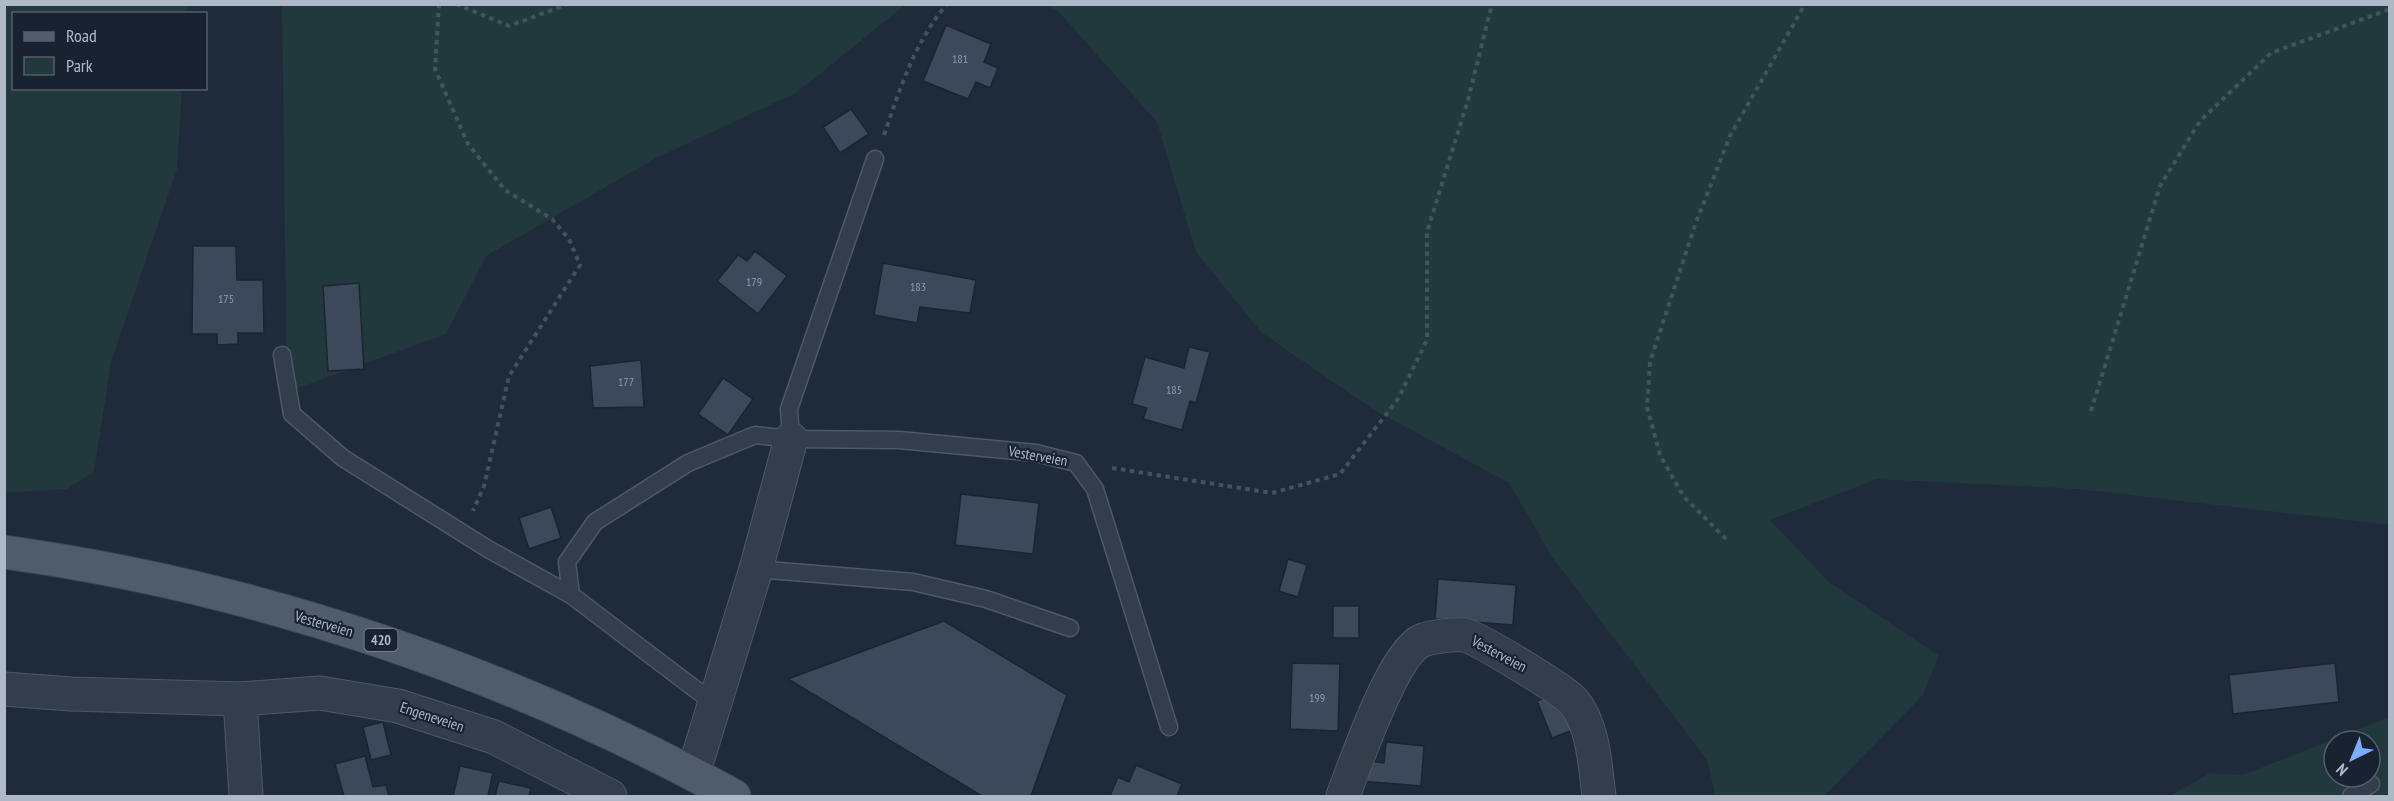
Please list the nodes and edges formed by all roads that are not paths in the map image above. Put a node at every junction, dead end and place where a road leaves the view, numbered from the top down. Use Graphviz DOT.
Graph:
graph roads {
  1 [pos="875,159"];
  2 [pos="282,355"];
  3 [pos="791,439"];
  4 [pos="4,552"];
  5 [pos="756,569"];
  6 [pos="572,595"];
  7 [pos="1070,628"];
  8 [pos="4,688"];
  9 [pos="240,699"];
  10 [pos="715,704"];
  11 [pos="1169,727"];
  12 [pos="693,774"];
  13 [pos="246,796"];
  14 [pos="610,796"];
  15 [pos="734,796"];
  16 [pos="1343,796"];
  17 [pos="1599,796"];
  1 -- 3 [label="lane"];
  2 -- 6 [label="lane"];
  3 -- 5 [label="street"];
  3 -- 6 [label="lane, Vesterveien"];
  3 -- 11 [label="lane, Vesterveien"];
  4 -- 12 [label="main road, Vesterveien / 420"];
  5 -- 7 [label="lane"];
  5 -- 10 [label="street"];
  6 -- 10 [label="lane"];
  8 -- 9 [label="street, Engeneveien"];
  9 -- 13 [label="street"];
  9 -- 14 [label="street, Engeneveien"];
  10 -- 12 [label="street"];
  12 -- 15 [label="main road, Vesterveien / 420"];
  16 -- 17 [label="street, Vesterveien"];
}
